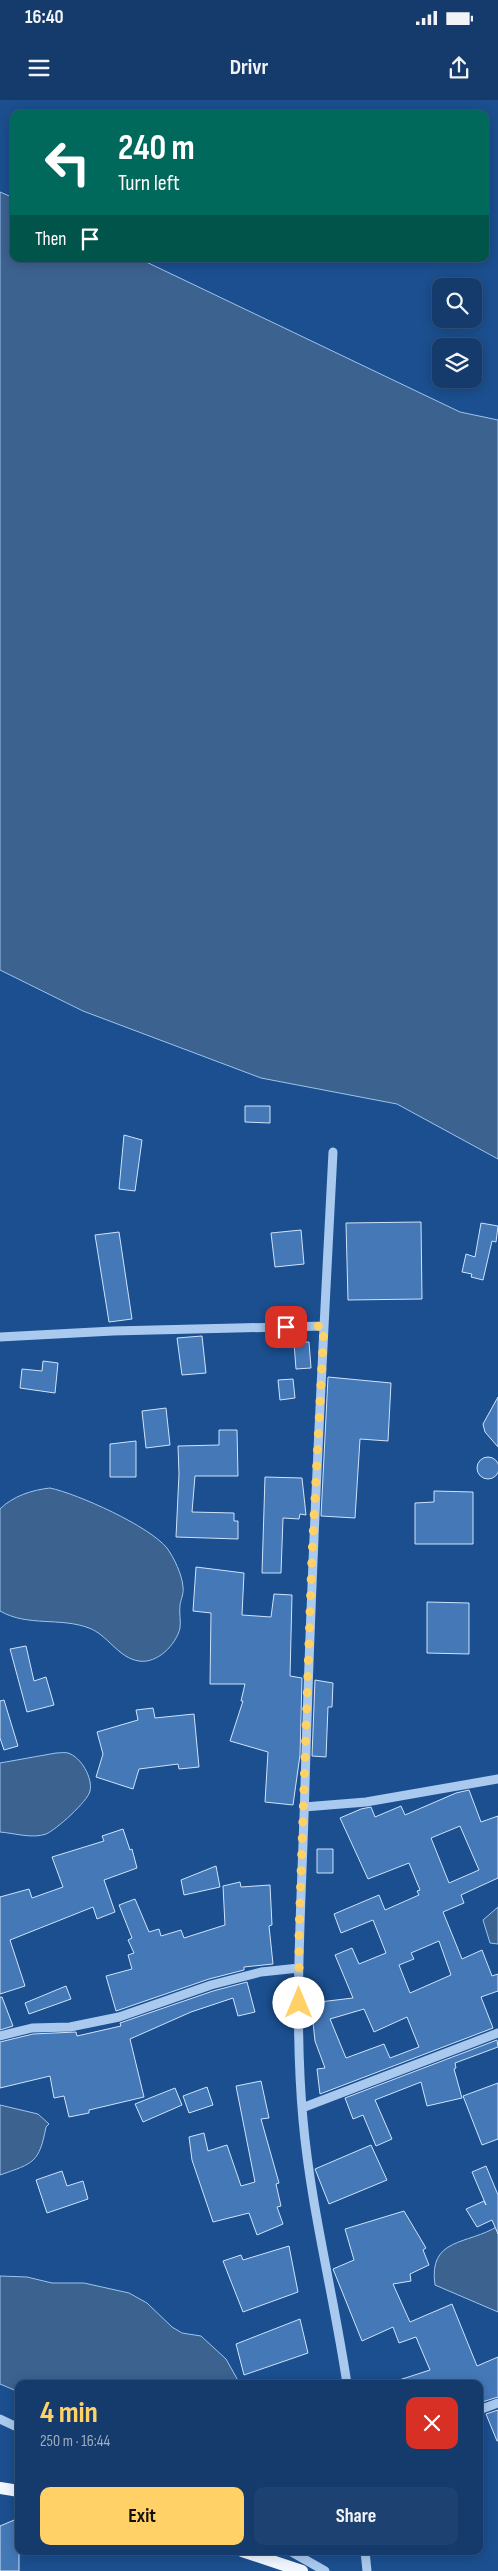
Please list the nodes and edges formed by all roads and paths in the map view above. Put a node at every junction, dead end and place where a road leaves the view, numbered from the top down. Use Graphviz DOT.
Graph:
graph roads {
  1 [pos="333,1152"];
  2 [pos="324,1326"];
  3 [pos="0,1337"];
  4 [pos="498,1779"];
  5 [pos="304,1807"];
  6 [pos="299,1968"];
  7 [pos="498,2033"];
  8 [pos="0,2036"];
  9 [pos="302,2108"];
  10 [pos="346,2380"];
  11 [pos="498,2403"];
  12 [pos="483,2409"];
  13 [pos="0,2420"];
  14 [pos="15,2426"];
  15 [pos="0,2488"];
  16 [pos="15,2490"];
  17 [pos="254,2555"];
  18 [pos="297,2555"];
  19 [pos="365,2555"];
  20 [pos="302,2571"];
  21 [pos="325,2571"];
  22 [pos="367,2571"];
  1 -- 2 [label="street"];
  2 -- 3 [label="street"];
  2 -- 5 [label="street"];
  4 -- 5 [label="street"];
  5 -- 6 [label="street"];
  6 -- 8 [label="street"];
  6 -- 9 [label="street"];
  7 -- 9 [label="street"];
  9 -- 10 [label="street"];
  11 -- 12 [label="street"];
  13 -- 14 [label="street"];
  15 -- 16 [label="main road"];
  17 -- 20 [label="main road"];
  18 -- 21 [label="street"];
  19 -- 22 [label="street"];
}
